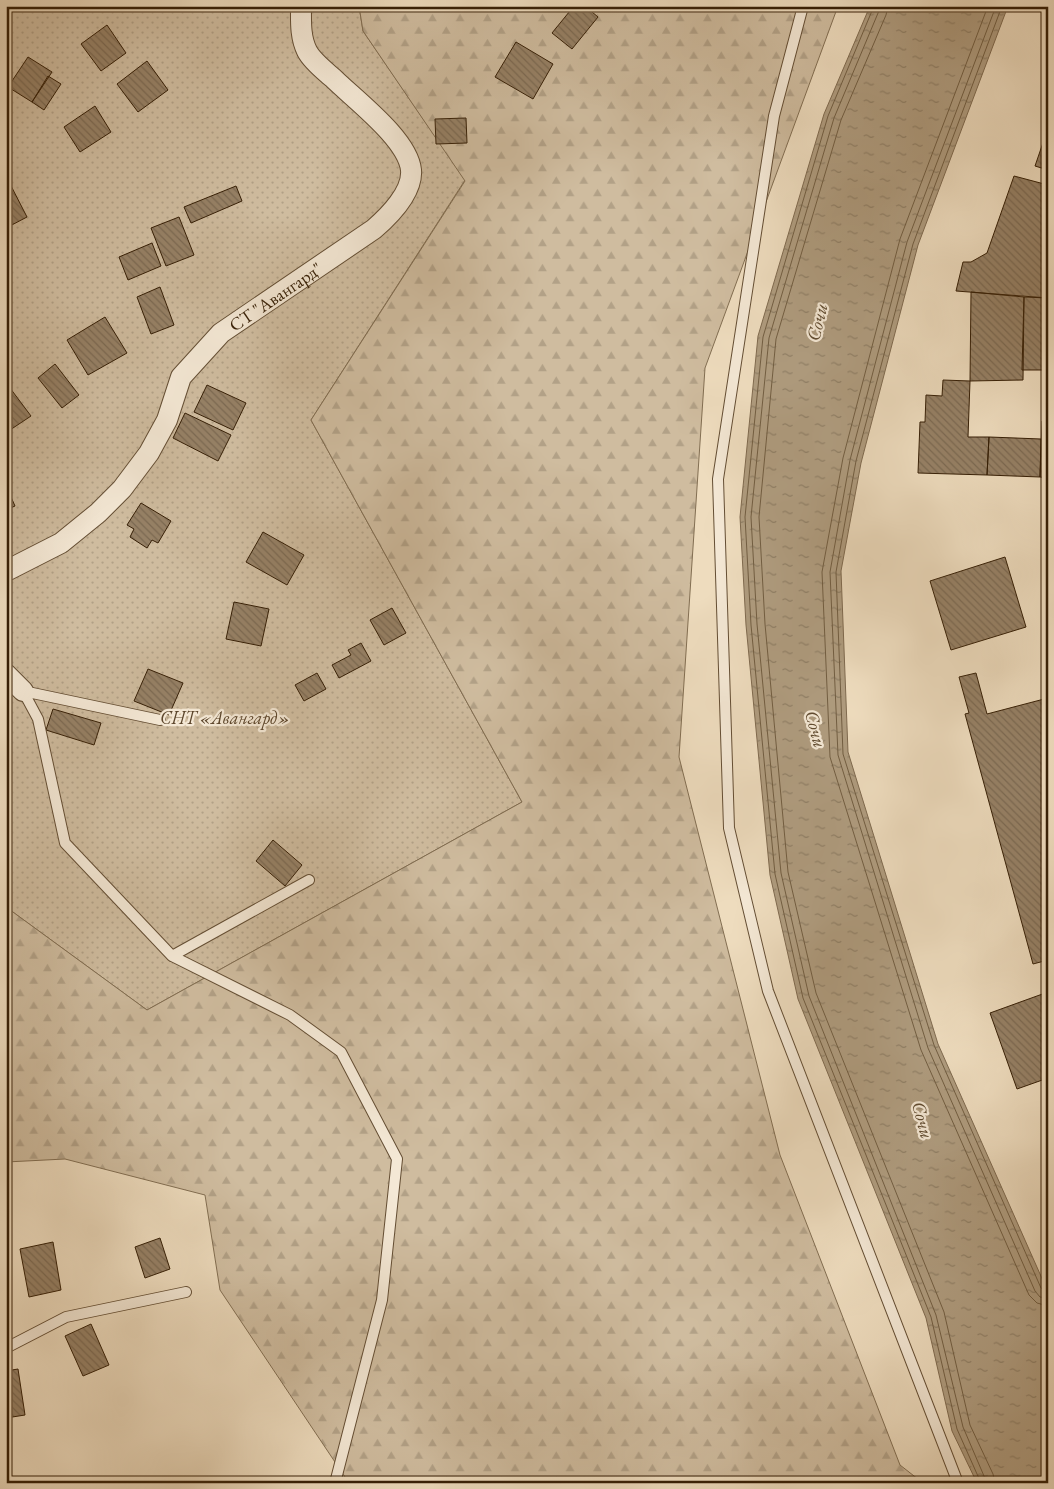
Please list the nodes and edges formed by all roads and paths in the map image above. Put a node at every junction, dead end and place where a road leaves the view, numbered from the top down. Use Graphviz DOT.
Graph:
graph roads {
  1 [pos="302,6"];
  2 [pos="803,6"];
  3 [pos="6,571"];
  4 [pos="6,674"];
  5 [pos="23,691"];
  6 [pos="160,720"];
  7 [pos="310,880"];
  8 [pos="172,956"];
  9 [pos="186,1292"];
  10 [pos="6,1348"];
  11 [pos="335,1483"];
  12 [pos="958,1483"];
  1 -- 3 [label="street, СТ \"Авангард\""];
  2 -- 12 [label="lane"];
  4 -- 5 [label="street"];
  5 -- 6 [label="lane"];
  5 -- 8 [label="lane"];
  7 -- 8 [label="lane"];
  8 -- 11 [label="lane"];
  9 -- 10 [label="lane"];
}
